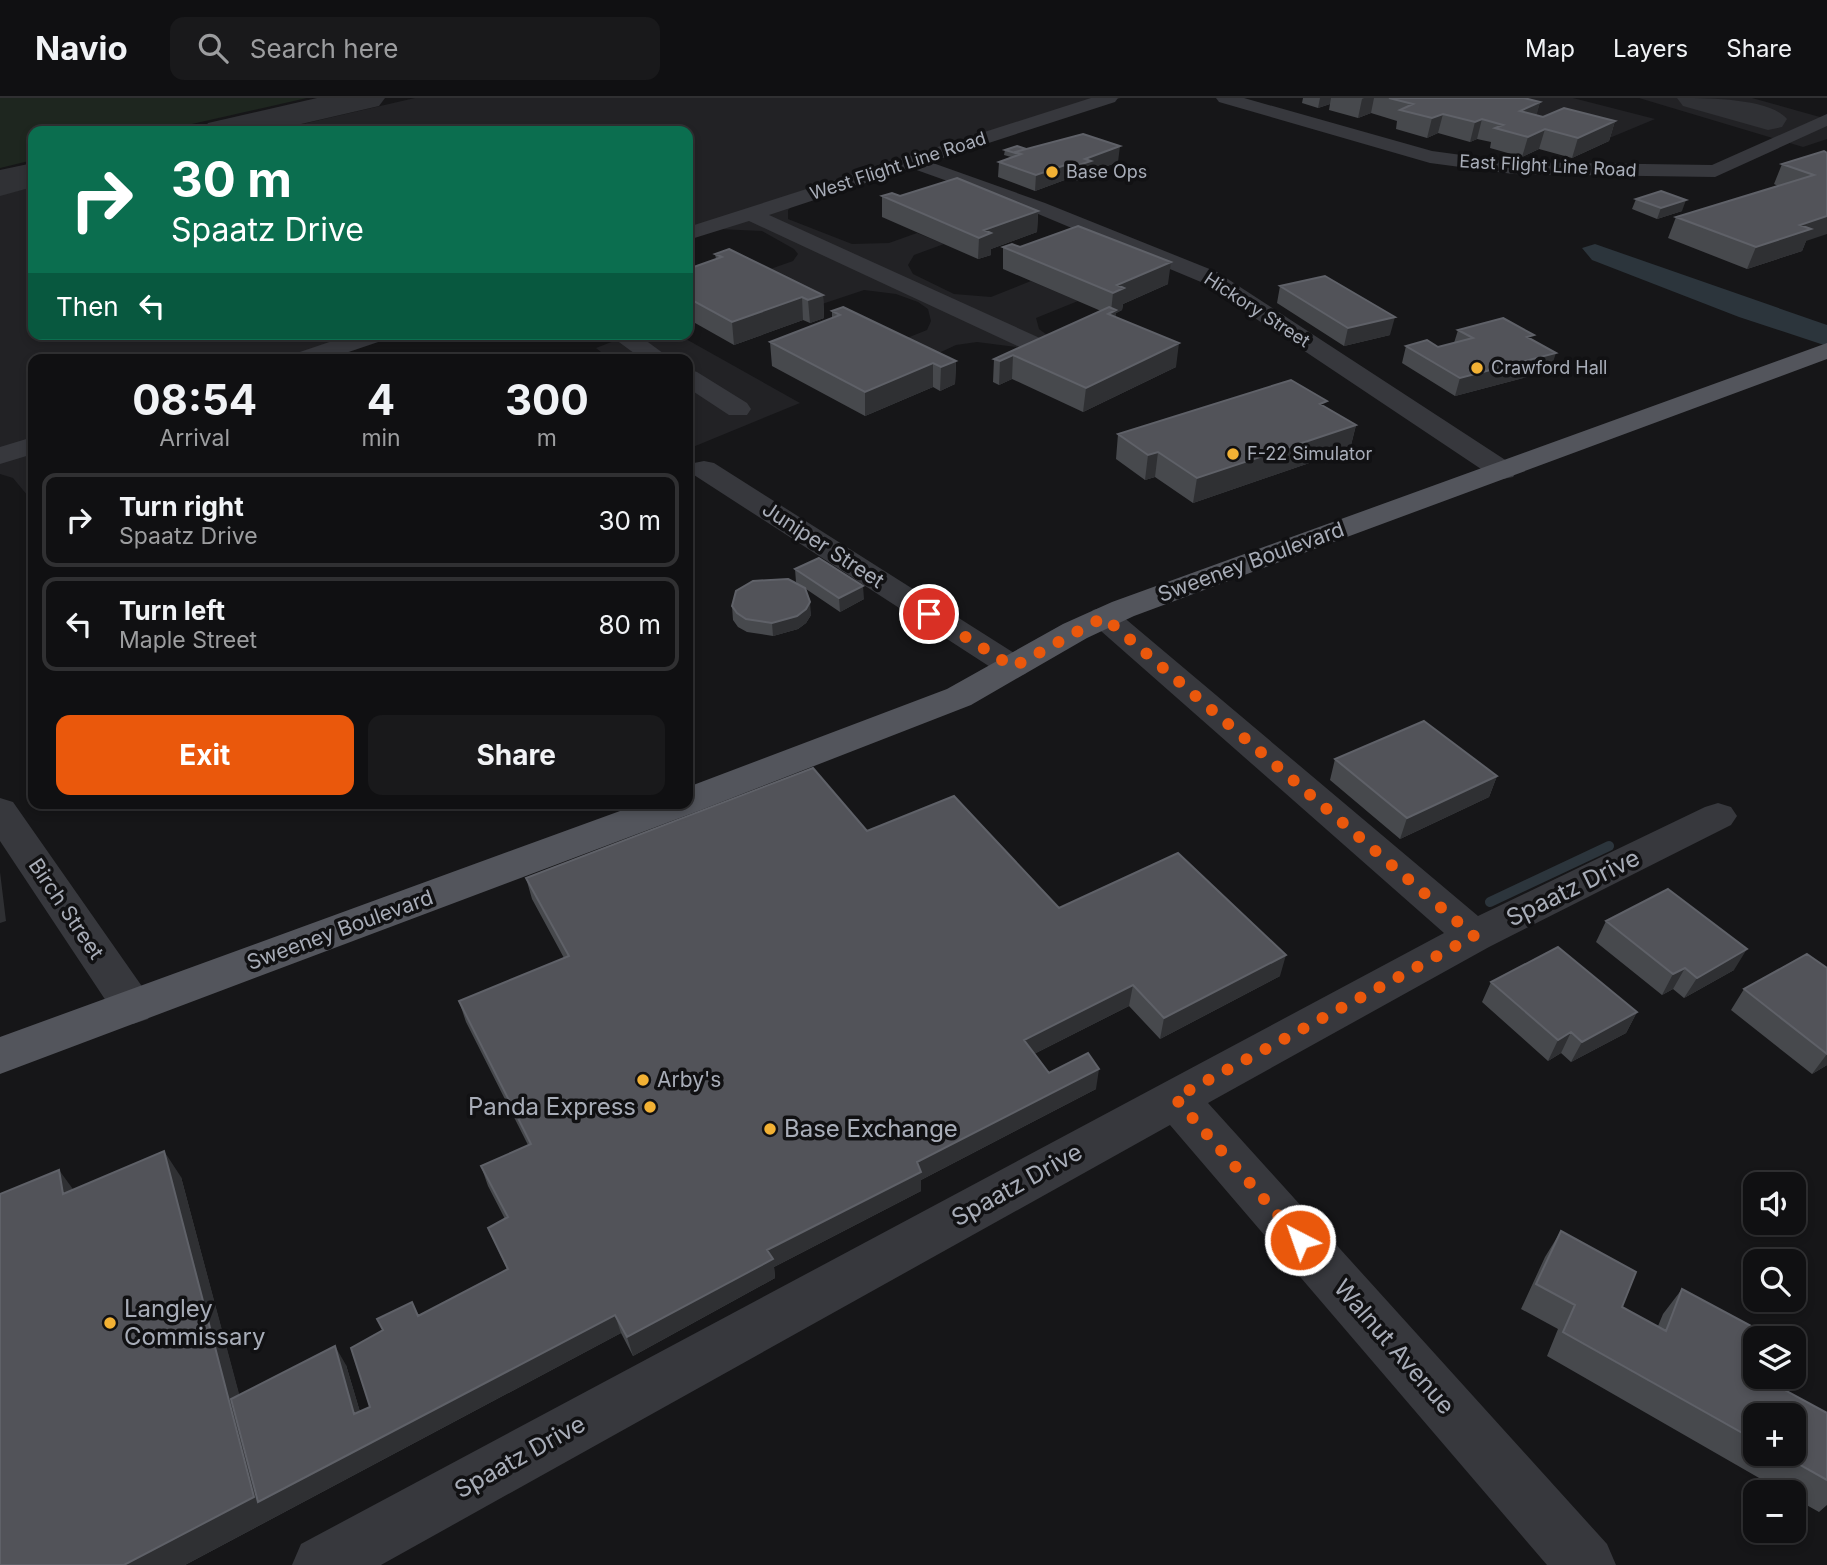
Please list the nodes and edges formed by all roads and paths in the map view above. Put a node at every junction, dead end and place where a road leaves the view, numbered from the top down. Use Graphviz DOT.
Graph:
graph roads {
  1 [pos="1109,98"];
  2 [pos="1225,98"];
  3 [pos="1827,119"];
  4 [pos="911,162"];
  5 [pos="750,214"];
  6 [pos="693,232"];
  7 [pos="361,340"];
  8 [pos="629,340"];
  9 [pos="1032,344"];
  10 [pos="1827,350"];
  11 [pos="318,354"];
  12 [pos="651,354"];
  13 [pos="693,380"];
  14 [pos="738,409"];
  15 [pos="28,447"];
  16 [pos="0,456"];
  17 [pos="704,469"];
  18 [pos="1503,471"];
  19 [pos="1104,617"];
  20 [pos="1013,667"];
  21 [pos="693,798"];
  22 [pos="665,809"];
  23 [pos="0,811"];
  24 [pos="1718,816"];
  25 [pos="1474,936"];
  26 [pos="133,1007"];
  27 [pos="0,1056"];
  28 [pos="1175,1098"];
  29 [pos="322,1565"];
  30 [pos="1586,1565"];
  1 -- 4 [label="street, West Flight Line Road"];
  2 -- 3 [label="street, East Flight Line Road"];
  4 -- 5 [label="street, West Flight Line Road"];
  4 -- 18 [label="street, Hickory Street"];
  5 -- 6 [label="street, West Flight Line Road"];
  5 -- 9 [label="street"];
  7 -- 11 [label="street"];
  8 -- 12 [label="street"];
  10 -- 18 [label="main road, Sweeney Boulevard"];
  13 -- 14 [label="street"];
  15 -- 16 [label="street"];
  17 -- 20 [label="street, Juniper Street"];
  18 -- 19 [label="main road, Sweeney Boulevard"];
  19 -- 20 [label="main road, Sweeney Boulevard"];
  19 -- 25 [label="street"];
  20 -- 21 [label="main road, Sweeney Boulevard"];
  22 -- 26 [label="main road, Sweeney Boulevard"];
  23 -- 26 [label="street, Birch Street"];
  24 -- 25 [label="street, Spaatz Drive"];
  25 -- 28 [label="street, Spaatz Drive"];
  26 -- 27 [label="main road, Sweeney Boulevard"];
  28 -- 29 [label="street, Spaatz Drive"];
  28 -- 30 [label="street, Walnut Avenue"];
}
